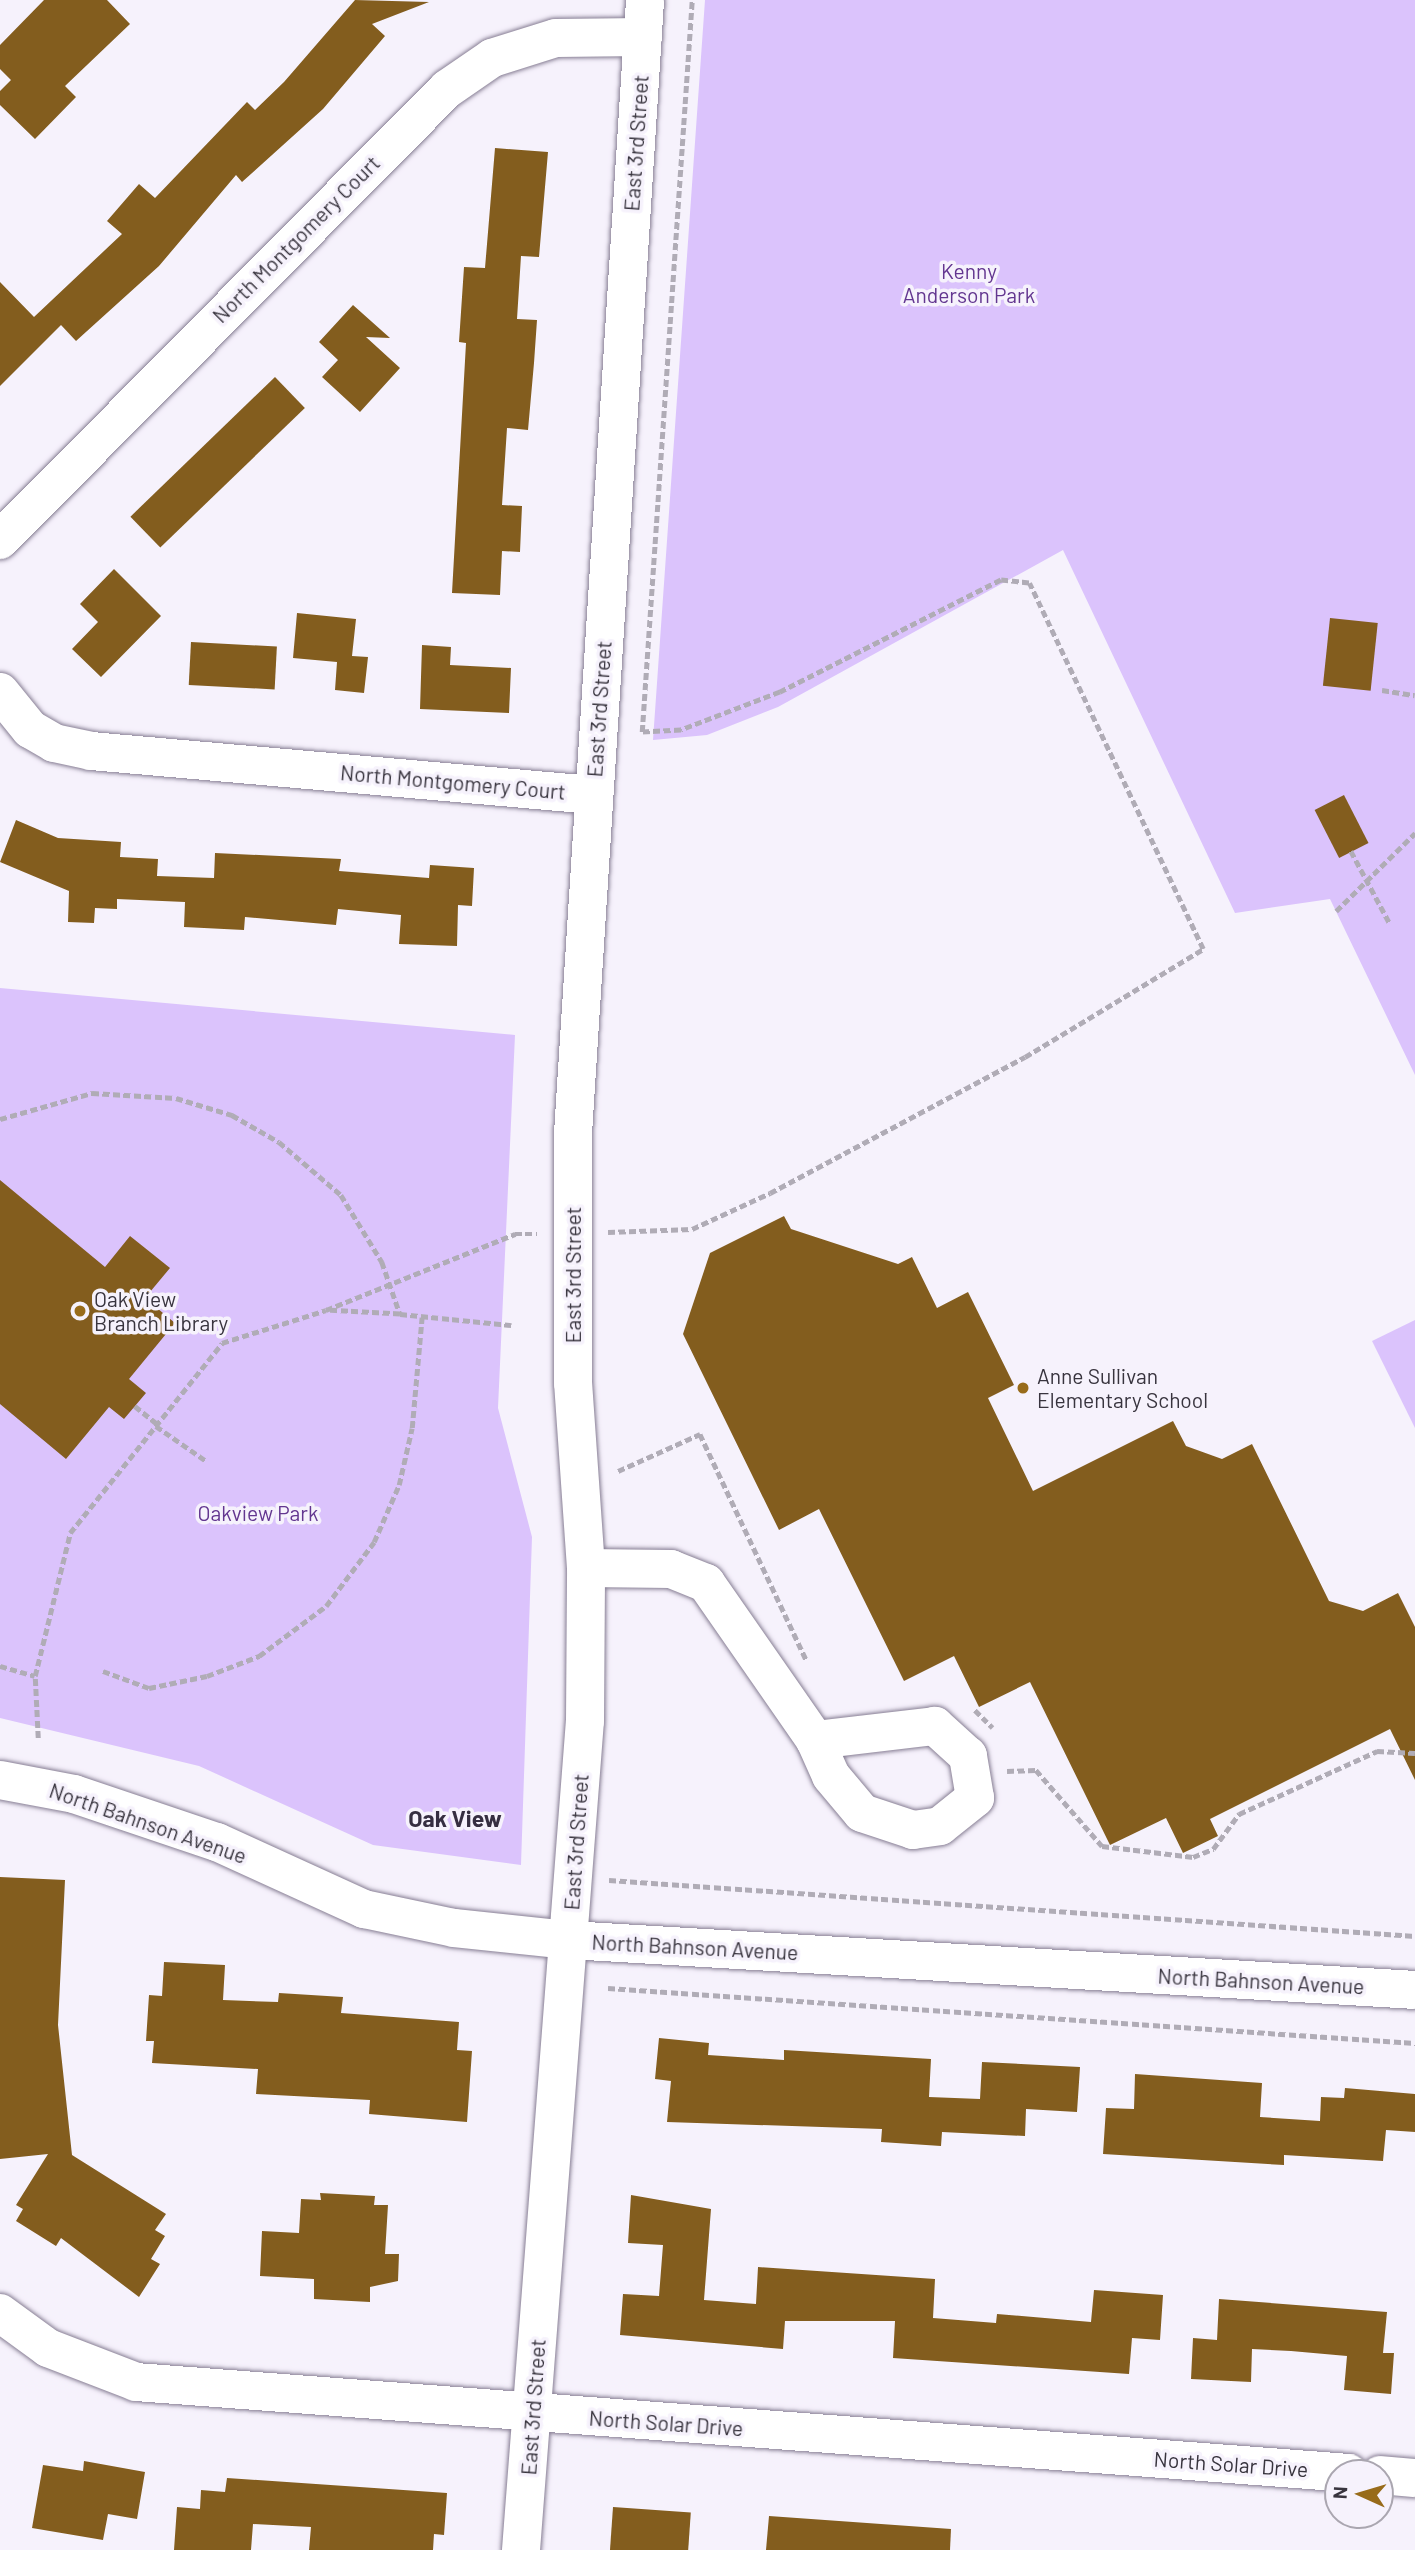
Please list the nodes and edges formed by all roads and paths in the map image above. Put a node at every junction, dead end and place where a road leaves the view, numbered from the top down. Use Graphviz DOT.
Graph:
graph roads {
  1 [pos="692,0"];
  2 [pos="644,18"];
  3 [pos="0,540"];
  4 [pos="1382,690"];
  5 [pos="0,692"];
  6 [pos="1415,695"];
  7 [pos="593,795"];
  8 [pos="1415,833"];
  9 [pos="1351,851"];
  10 [pos="1368,882"];
  11 [pos="1336,911"];
  12 [pos="1389,922"];
  13 [pos="0,1119"];
  14 [pos="574,1233"];
  15 [pos="392,1282"];
  16 [pos="326,1310"];
  17 [pos="400,1314"];
  18 [pos="422,1317"];
  19 [pos="511,1325"];
  20 [pos="135,1406"];
  21 [pos="157,1424"];
  22 [pos="205,1460"];
  23 [pos="618,1471"];
  24 [pos="586,1568"];
  25 [pos="0,1665"];
  26 [pos="809,1666"];
  27 [pos="103,1671"];
  28 [pos="35,1676"];
  29 [pos="971,1707"];
  30 [pos="38,1738"];
  31 [pos="815,1740"];
  32 [pos="999,1740"];
  33 [pos="1415,1753"];
  34 [pos="1006,1760"];
  35 [pos="1007,1771"];
  36 [pos="0,1780"];
  37 [pos="1007,1780"];
  38 [pos="573,1879"];
  39 [pos="1415,1936"];
  40 [pos="569,1940"];
  41 [pos="608,1988"];
  42 [pos="1415,1990"];
  43 [pos="1415,2043"];
  44 [pos="0,2313"];
  45 [pos="532,2413"];
  46 [pos="1324,2471"];
  47 [pos="1394,2476"];
  48 [pos="1415,2478"];
  49 [pos="522,2550"];
  1 -- 14 [label="path"];
  2 -- 3 [label="street, North Montgomery Court"];
  2 -- 7 [label="street, East 3rd Street"];
  4 -- 6 [label="path"];
  5 -- 7 [label="street, North Montgomery Court"];
  7 -- 14 [label="street, East 3rd Street"];
  8 -- 10 [label="path"];
  9 -- 10 [label="path"];
  10 -- 11 [label="path"];
  10 -- 12 [label="path"];
  13 -- 15 [label="path"];
  14 -- 15 [label="path"];
  14 -- 24 [label="street, East 3rd Street"];
  15 -- 16 [label="path"];
  15 -- 17 [label="path"];
  16 -- 17 [label="path"];
  16 -- 21 [label="path"];
  17 -- 18 [label="path"];
  18 -- 19 [label="path"];
  18 -- 27 [label="path"];
  20 -- 21 [label="path"];
  21 -- 22 [label="path"];
  21 -- 28 [label="path"];
  23 -- 26 [label="path"];
  24 -- 31 [label="street"];
  24 -- 38 [label="street, East 3rd Street"];
  25 -- 28 [label="path"];
  28 -- 30 [label="path"];
  29 -- 32 [label="path"];
  33 -- 35 [label="path"];
  34 -- 35 [label="path"];
  35 -- 37 [label="path"];
  36 -- 40 [label="street, North Bahnson Avenue"];
  38 -- 39 [label="path"];
  38 -- 40 [label="street, East 3rd Street"];
  40 -- 42 [label="street, North Bahnson Avenue"];
  40 -- 45 [label="street, East 3rd Street"];
  41 -- 43 [label="path"];
  44 -- 45 [label="street, North Solar Drive"];
  45 -- 46 [label="street, North Solar Drive"];
  45 -- 49 [label="street, East 3rd Street"];
  47 -- 48 [label="street"];
}
